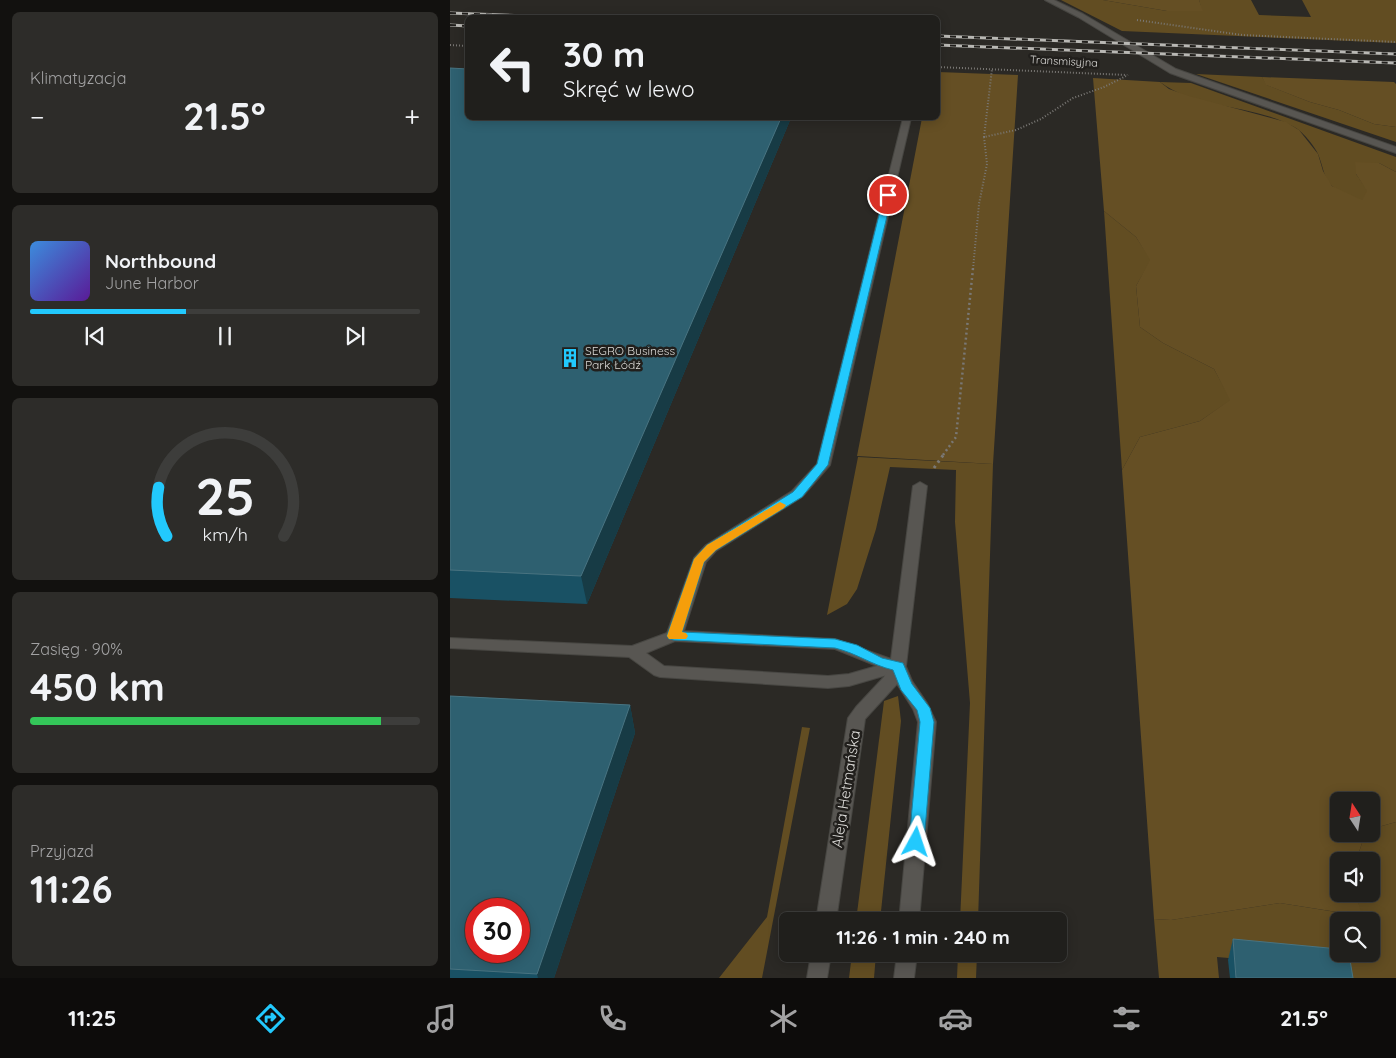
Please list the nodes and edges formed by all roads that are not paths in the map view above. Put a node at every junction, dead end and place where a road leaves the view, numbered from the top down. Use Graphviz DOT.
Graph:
graph roads {
  1 [pos="1048,0"];
  2 [pos="907,120"];
  3 [pos="1396,150"];
  4 [pos="920,486"];
  5 [pos="674,636"];
  6 [pos="450,643"];
  7 [pos="634,652"];
  8 [pos="898,666"];
  9 [pos="827,912"];
  10 [pos="910,912"];
  11 [pos="820,962"];
  12 [pos="905,962"];
  13 [pos="817,978"];
  14 [pos="904,978"];
  1 -- 3 [label="street"];
  2 -- 5 [label="street"];
  4 -- 8 [label="street"];
  5 -- 7 [label="street"];
  5 -- 8 [label="street"];
  6 -- 7 [label="street"];
  7 -- 8 [label="street"];
  8 -- 9 [label="street, Aleja Hetmańska"];
  8 -- 10 [label="street"];
  11 -- 13 [label="street"];
  12 -- 14 [label="street"];
}
